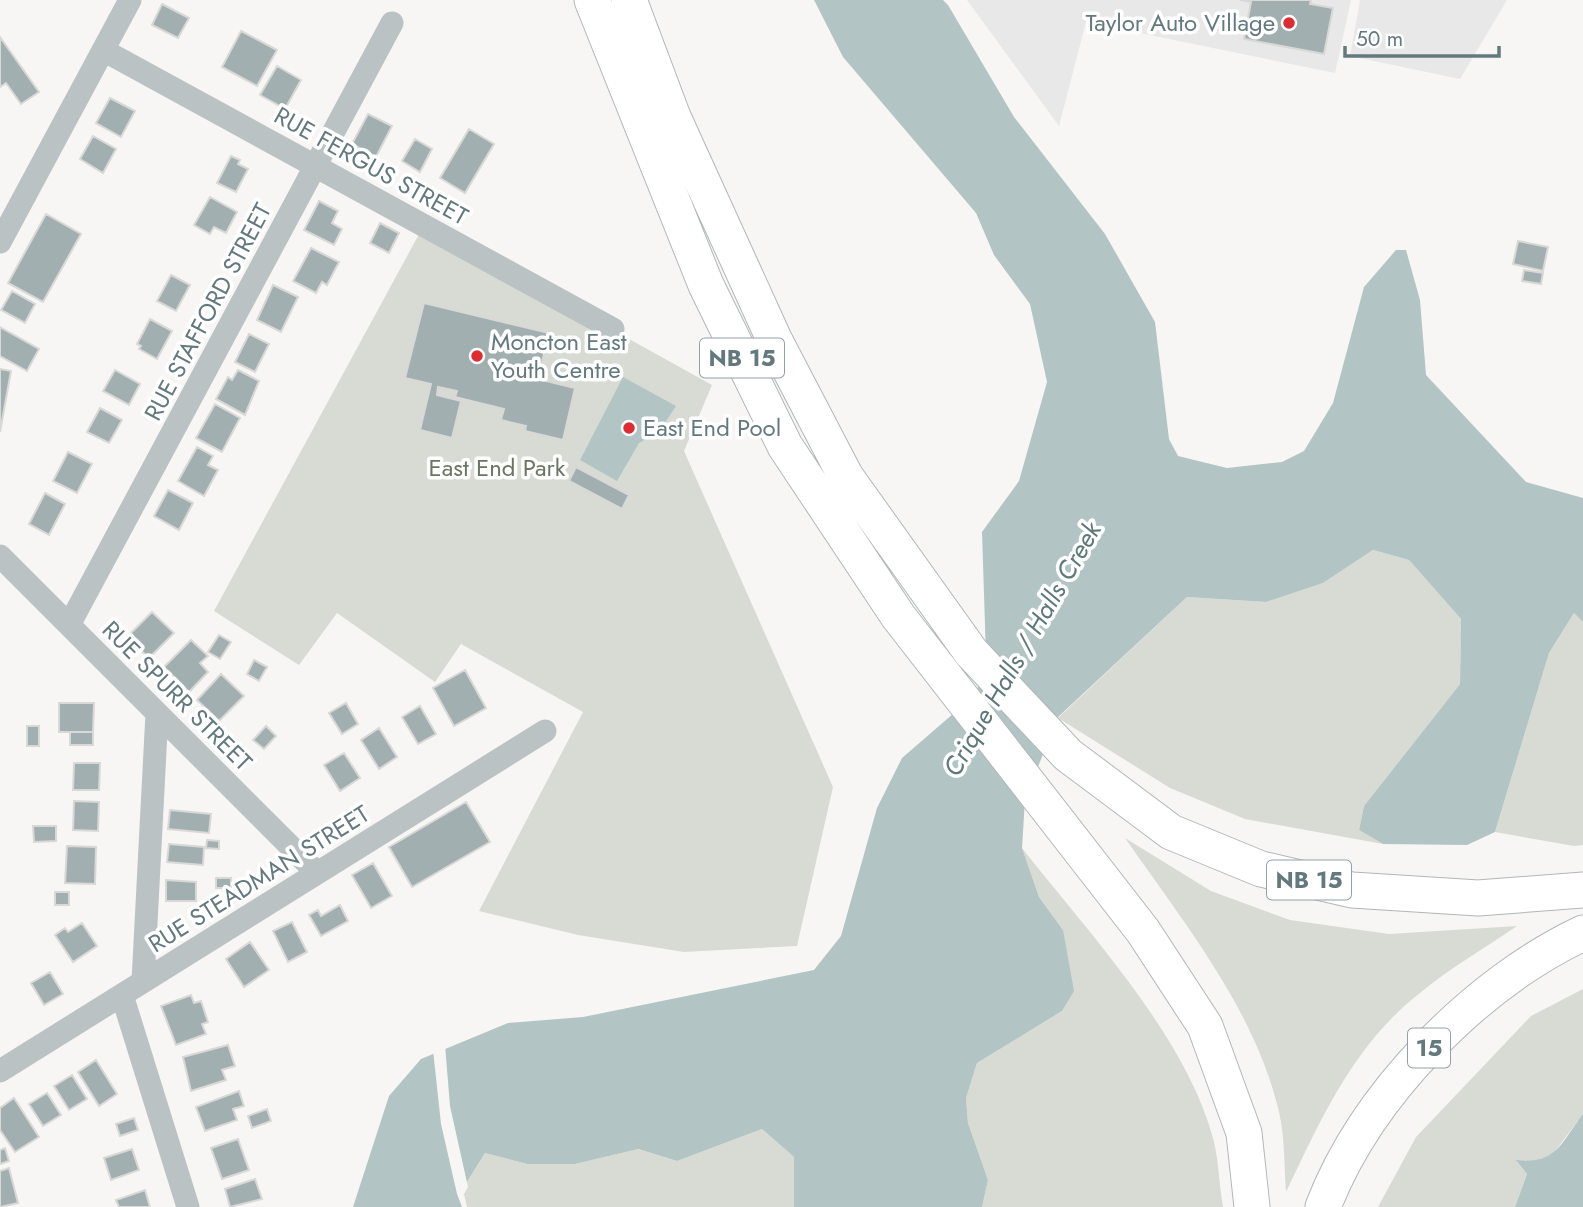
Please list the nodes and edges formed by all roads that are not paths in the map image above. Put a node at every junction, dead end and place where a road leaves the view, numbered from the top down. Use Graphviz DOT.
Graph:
graph roads {
  1 [pos="130,0"];
  2 [pos="592,0"];
  3 [pos="629,0"];
  4 [pos="392,23"];
  5 [pos="103,50"];
  6 [pos="316,166"];
  7 [pos="0,242"];
  8 [pos="613,329"];
  9 [pos="0,556"];
  10 [pos="69,625"];
  11 [pos="157,713"];
  12 [pos="545,731"];
  13 [pos="317,873"];
  14 [pos="1583,890"];
  15 [pos="1583,933"];
  16 [pos="143,981"];
  17 [pos="122,995"];
  18 [pos="0,1071"];
  19 [pos="188,1207"];
  20 [pos="1252,1207"];
  21 [pos="1323,1207"];
  1 -- 5 [label="street"];
  2 -- 20 [label="highway, NB 15"];
  3 -- 14 [label="highway, NB 15"];
  4 -- 6 [label="street, RUE STAFFORD STREET"];
  5 -- 6 [label="street, RUE FERGUS STREET"];
  5 -- 7 [label="street"];
  6 -- 8 [label="street, RUE FERGUS STREET"];
  6 -- 10 [label="street, RUE STAFFORD STREET"];
  9 -- 10 [label="street, RUE SPURR STREET"];
  10 -- 11 [label="street, RUE SPURR STREET"];
  11 -- 13 [label="street, RUE SPURR STREET"];
  11 -- 16 [label="street"];
  12 -- 13 [label="street, RUE STEADMAN STREET"];
  13 -- 16 [label="street, RUE STEADMAN STREET"];
  15 -- 21 [label="highway, 15"];
  16 -- 17 [label="street, RUE STEADMAN STREET"];
  17 -- 18 [label="street, RUE STEADMAN STREET"];
  17 -- 19 [label="street"];
}
